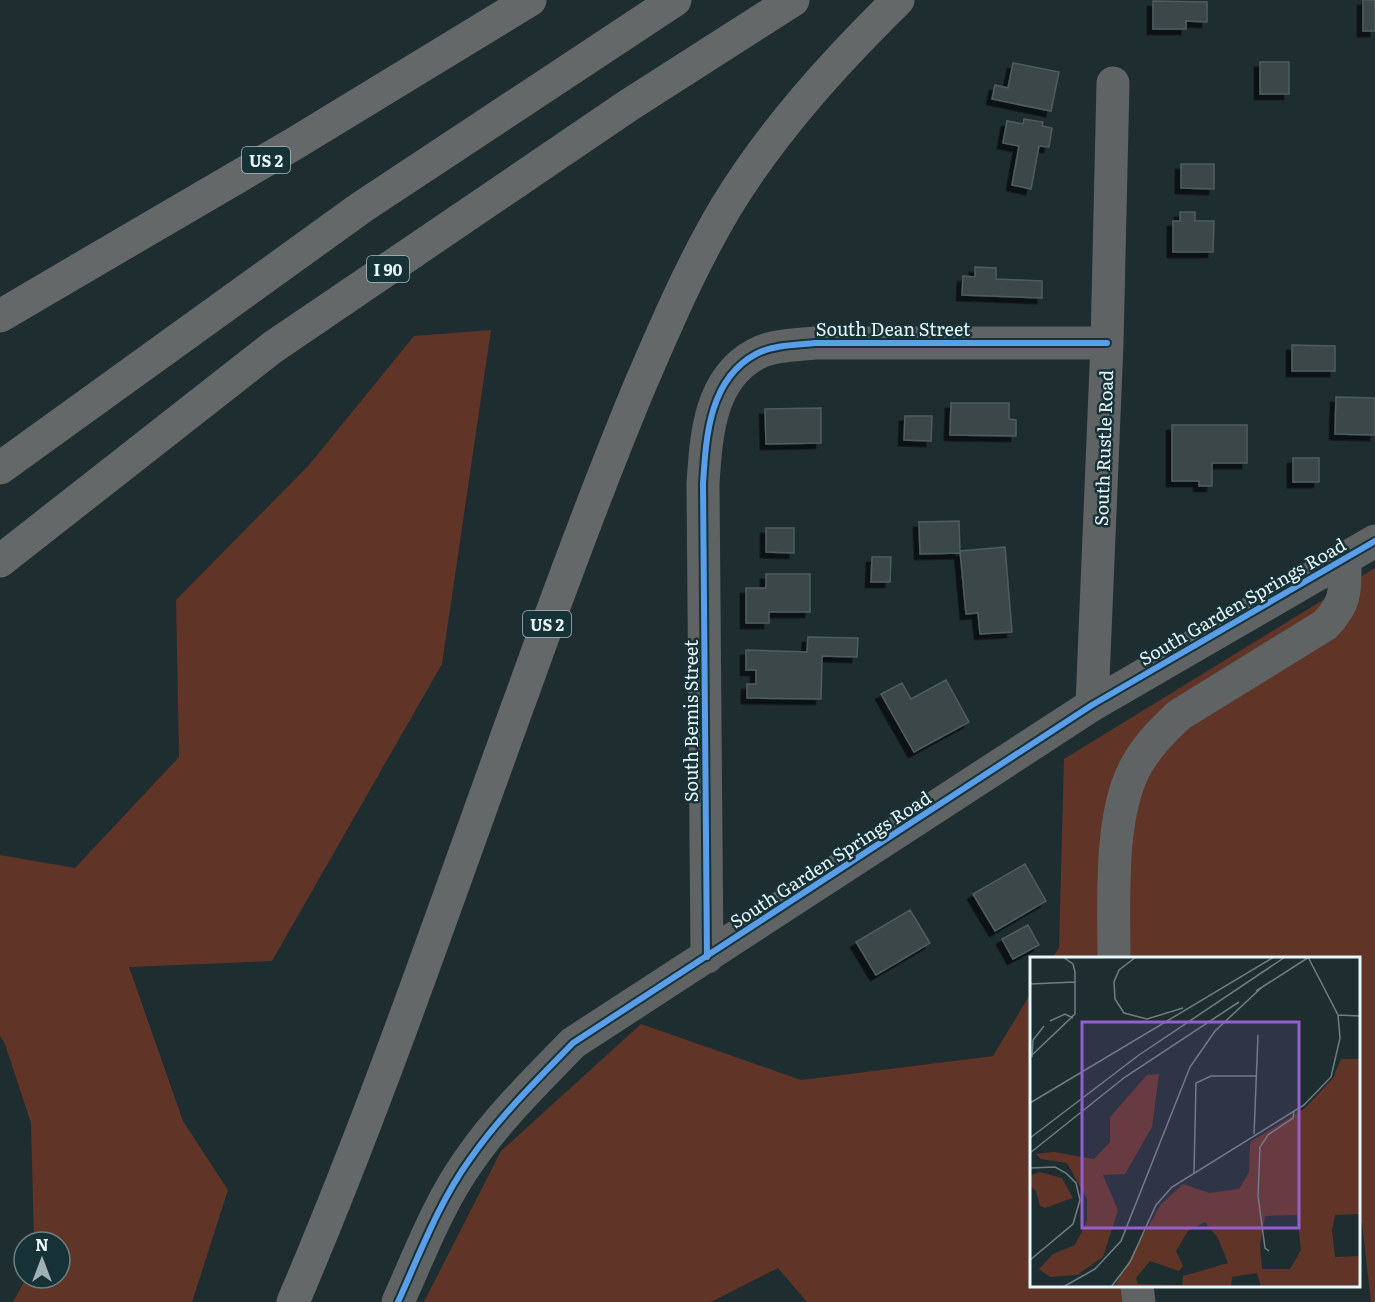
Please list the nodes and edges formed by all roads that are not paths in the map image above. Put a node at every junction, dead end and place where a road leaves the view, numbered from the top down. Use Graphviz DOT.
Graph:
graph roads {
  1 [pos="530,0"];
  2 [pos="675,0"];
  3 [pos="793,0"];
  4 [pos="898,0"];
  5 [pos="1113,83"];
  6 [pos="0,316"];
  7 [pos="1107,343"];
  8 [pos="0,468"];
  9 [pos="703,484"];
  10 [pos="1375,541"];
  11 [pos="1345,560"];
  12 [pos="0,561"];
  13 [pos="1092,705"];
  14 [pos="707,957"];
  15 [pos="1114,957"];
  16 [pos="1137,1287"];
  17 [pos="293,1302"];
  18 [pos="398,1302"];
  19 [pos="1139,1302"];
  1 -- 6 [label="highway, US 2"];
  2 -- 8 [label="highway"];
  3 -- 12 [label="highway, I 90"];
  4 -- 17 [label="highway, US 2"];
  5 -- 7 [label="street, South Rustle Road"];
  7 -- 9 [label="street, South Dean Street"];
  7 -- 13 [label="street, South Rustle Road"];
  9 -- 14 [label="street, South Bemis Street"];
  10 -- 11 [label="street, South Garden Springs Road"];
  11 -- 13 [label="street, South Garden Springs Road"];
  11 -- 15 [label="street"];
  13 -- 14 [label="street, South Garden Springs Road"];
  14 -- 18 [label="street, South Garden Springs Road"];
  16 -- 19 [label="street"];
}
